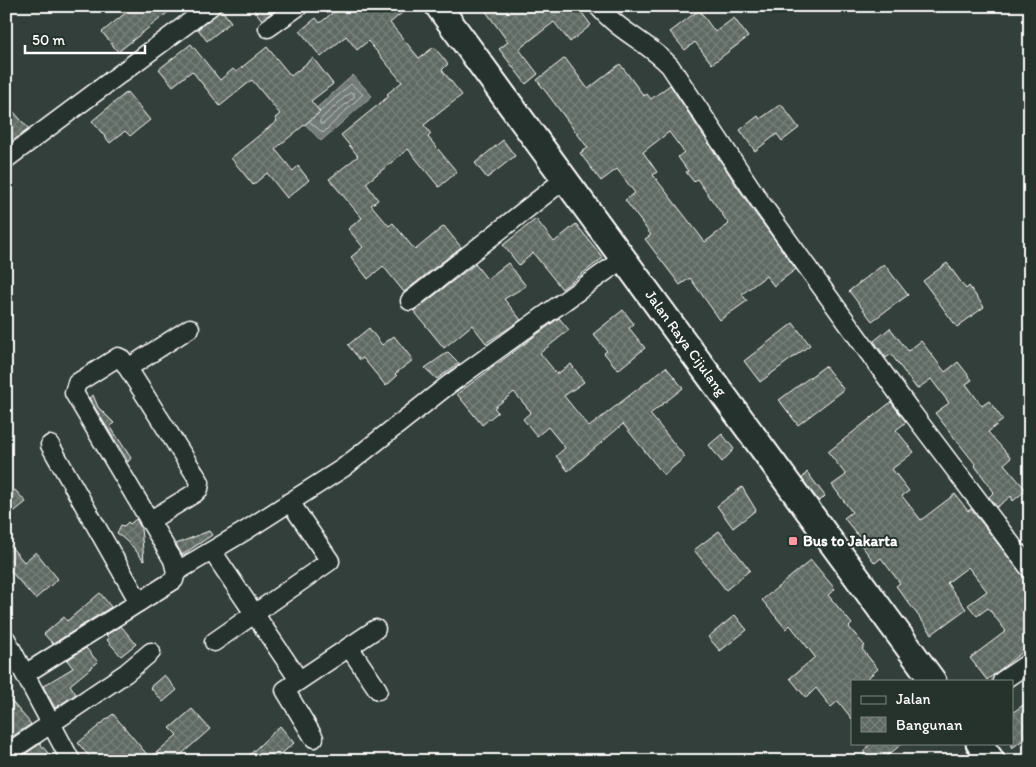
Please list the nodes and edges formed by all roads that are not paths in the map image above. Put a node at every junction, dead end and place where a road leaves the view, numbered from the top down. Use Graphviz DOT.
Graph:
graph roads {
  1 [pos="211,6"];
  2 [pos="299,6"];
  3 [pos="438,6"];
  4 [pos="598,6"];
  5 [pos="268,28"];
  6 [pos="6,159"];
  7 [pos="566,178"];
  8 [pos="624,258"];
  9 [pos="410,301"];
  10 [pos="190,328"];
  11 [pos="128,368"];
  12 [pos="50,445"];
  13 [pos="290,502"];
  14 [pos="149,521"];
  15 [pos="210,548"];
  16 [pos="176,569"];
  17 [pos="1030,569"];
  18 [pos="139,602"];
  19 [pos="254,614"];
  20 [pos="376,629"];
  21 [pos="6,639"];
  22 [pos="214,642"];
  23 [pos="349,647"];
  24 [pos="151,652"];
  25 [pos="1030,662"];
  26 [pos="25,674"];
  27 [pos="299,680"];
  28 [pos="933,680"];
  29 [pos="1003,680"];
  30 [pos="378,690"];
  31 [pos="50,722"];
  32 [pos="314,738"];
  33 [pos="980,744"];
  34 [pos="6,754"];
  35 [pos="71,761"];
  36 [pos="992,761"];
  1 -- 6 [label="street"];
  2 -- 5 [label="street"];
  3 -- 7 [label="highway, Jalan Raya Cijulang"];
  4 -- 17 [label="street"];
  7 -- 8 [label="highway, Jalan Raya Cijulang"];
  7 -- 9 [label="street"];
  8 -- 13 [label="street"];
  8 -- 28 [label="highway, Jalan Raya Cijulang"];
  10 -- 11 [label="street"];
  11 -- 14 [label="street"];
  11 -- 14 [label="street"];
  12 -- 18 [label="street"];
  13 -- 15 [label="street"];
  13 -- 19 [label="street"];
  14 -- 16 [label="street"];
  15 -- 16 [label="street"];
  15 -- 19 [label="street"];
  16 -- 18 [label="street"];
  18 -- 26 [label="street"];
  19 -- 22 [label="street"];
  19 -- 27 [label="street"];
  20 -- 23 [label="street"];
  21 -- 26 [label="street"];
  23 -- 27 [label="street"];
  23 -- 30 [label="street"];
  24 -- 31 [label="street"];
  25 -- 29 [label="street"];
  26 -- 31 [label="street"];
  27 -- 32 [label="street"];
  31 -- 34 [label="street"];
  31 -- 35 [label="street"];
  33 -- 36 [label="highway"];
}
